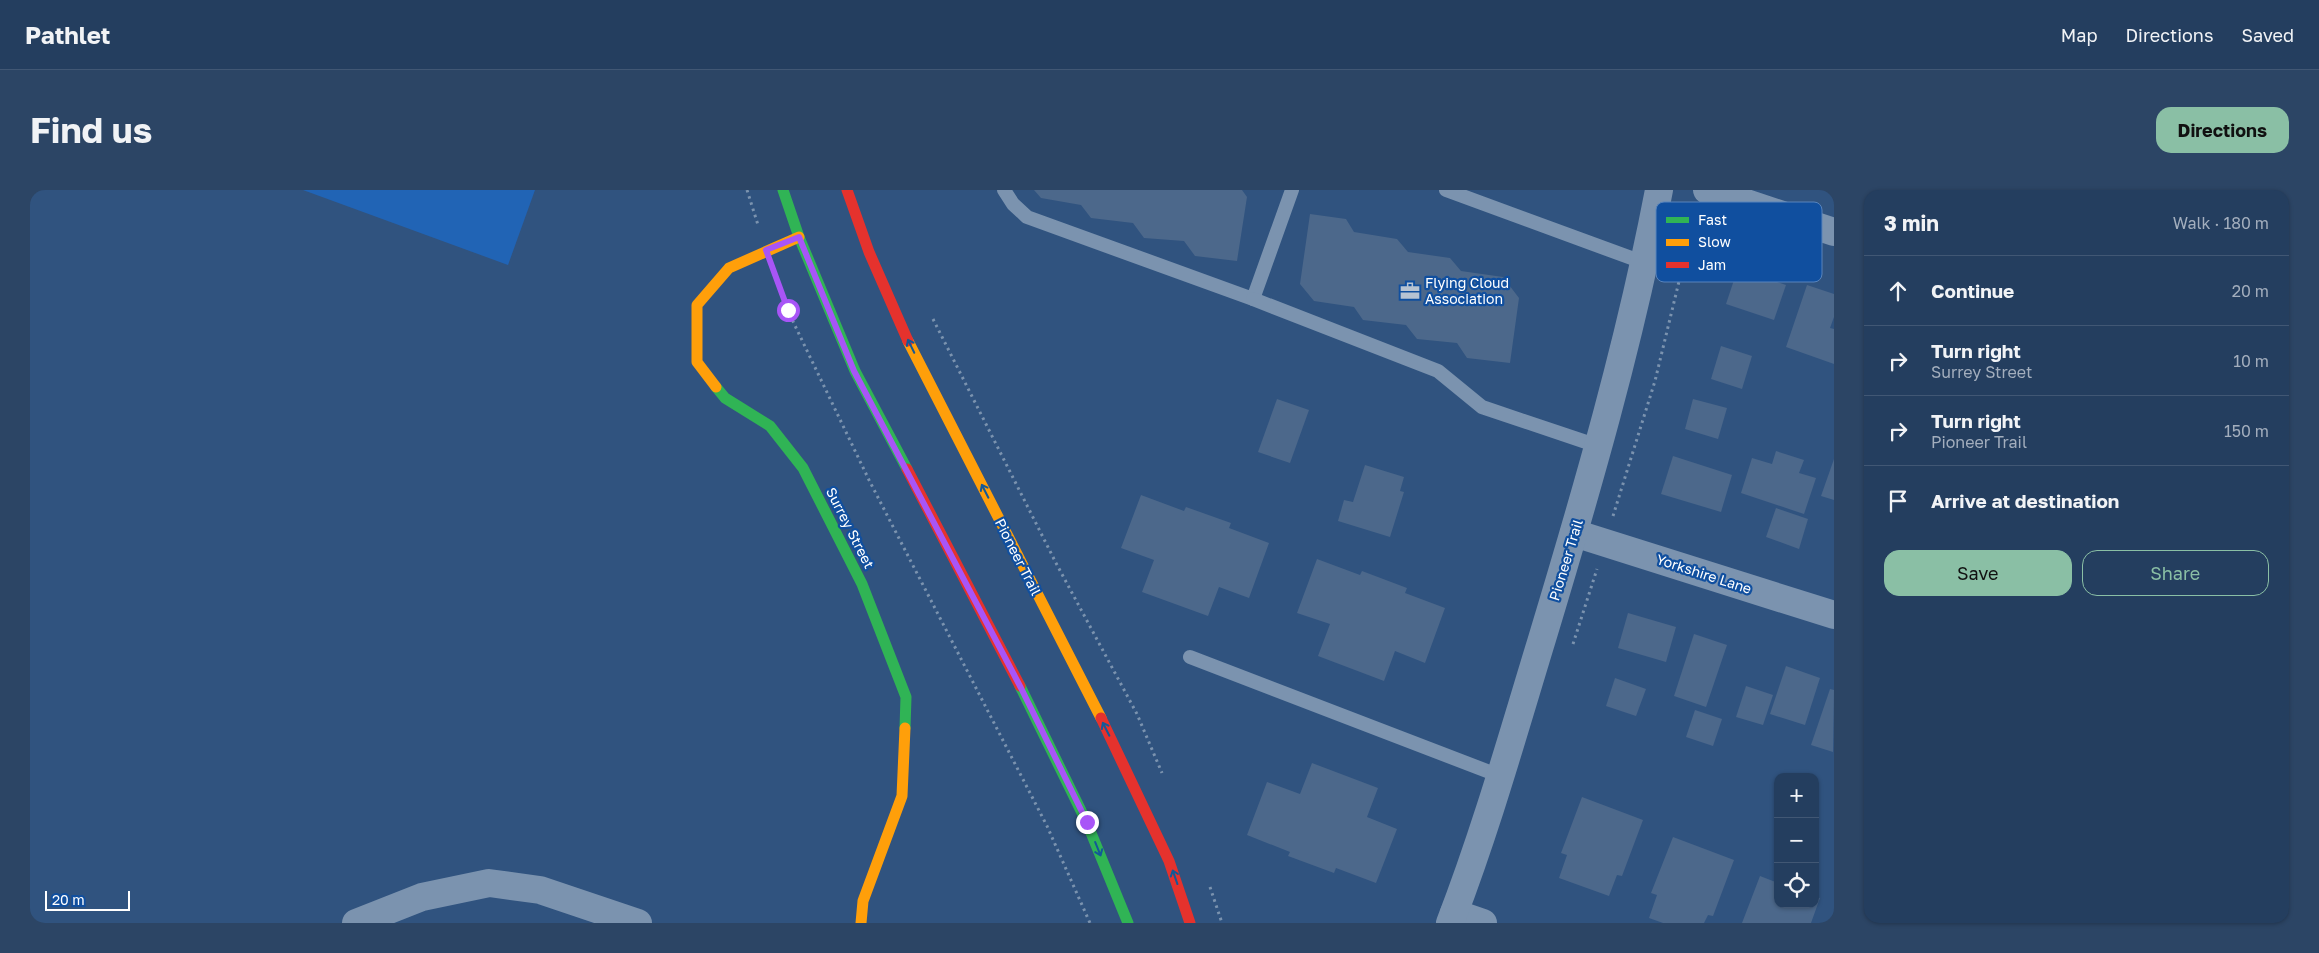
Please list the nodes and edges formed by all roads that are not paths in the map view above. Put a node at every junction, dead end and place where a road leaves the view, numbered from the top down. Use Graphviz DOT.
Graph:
graph roads {
  1 [pos="783,190"];
  2 [pos="847,190"];
  3 [pos="1004,190"];
  4 [pos="1292,190"];
  5 [pos="1446,190"];
  6 [pos="1707,190"];
  7 [pos="1743,202"];
  8 [pos="1656,206"];
  9 [pos="1822,228"];
  10 [pos="1834,232"];
  11 [pos="799,237"];
  12 [pos="1645,263"];
  13 [pos="1253,299"];
  14 [pos="1598,446"];
  15 [pos="1574,532"];
  16 [pos="1834,615"];
  17 [pos="1190,657"];
  18 [pos="1500,776"];
  19 [pos="1452,918"];
  20 [pos="356,923"];
  21 [pos="638,923"];
  22 [pos="862,923"];
  23 [pos="1128,923"];
  24 [pos="1190,923"];
  25 [pos="1483,923"];
  1 -- 11 [label="main road"];
  24 -- 2 [label="main road, Pioneer Trail, one-way"];
  3 -- 13 [label="lane"];
  4 -- 13 [label="lane"];
  5 -- 12 [label="lane"];
  6 -- 7 [label="street"];
  8 -- 12 [label="street, Pioneer Trail"];
  9 -- 10 [label="street"];
  11 -- 22 [label="main road, Surrey Street"];
  11 -- 23 [label="main road, one-way"];
  12 -- 14 [label="street, Pioneer Trail"];
  13 -- 14 [label="lane"];
  14 -- 15 [label="street, Pioneer Trail"];
  15 -- 16 [label="street, Yorkshire Lane"];
  15 -- 18 [label="street, Pioneer Trail"];
  17 -- 18 [label="lane"];
  18 -- 19 [label="street, Pioneer Trail"];
  19 -- 25 [label="street"];
  20 -- 21 [label="street"];
}
